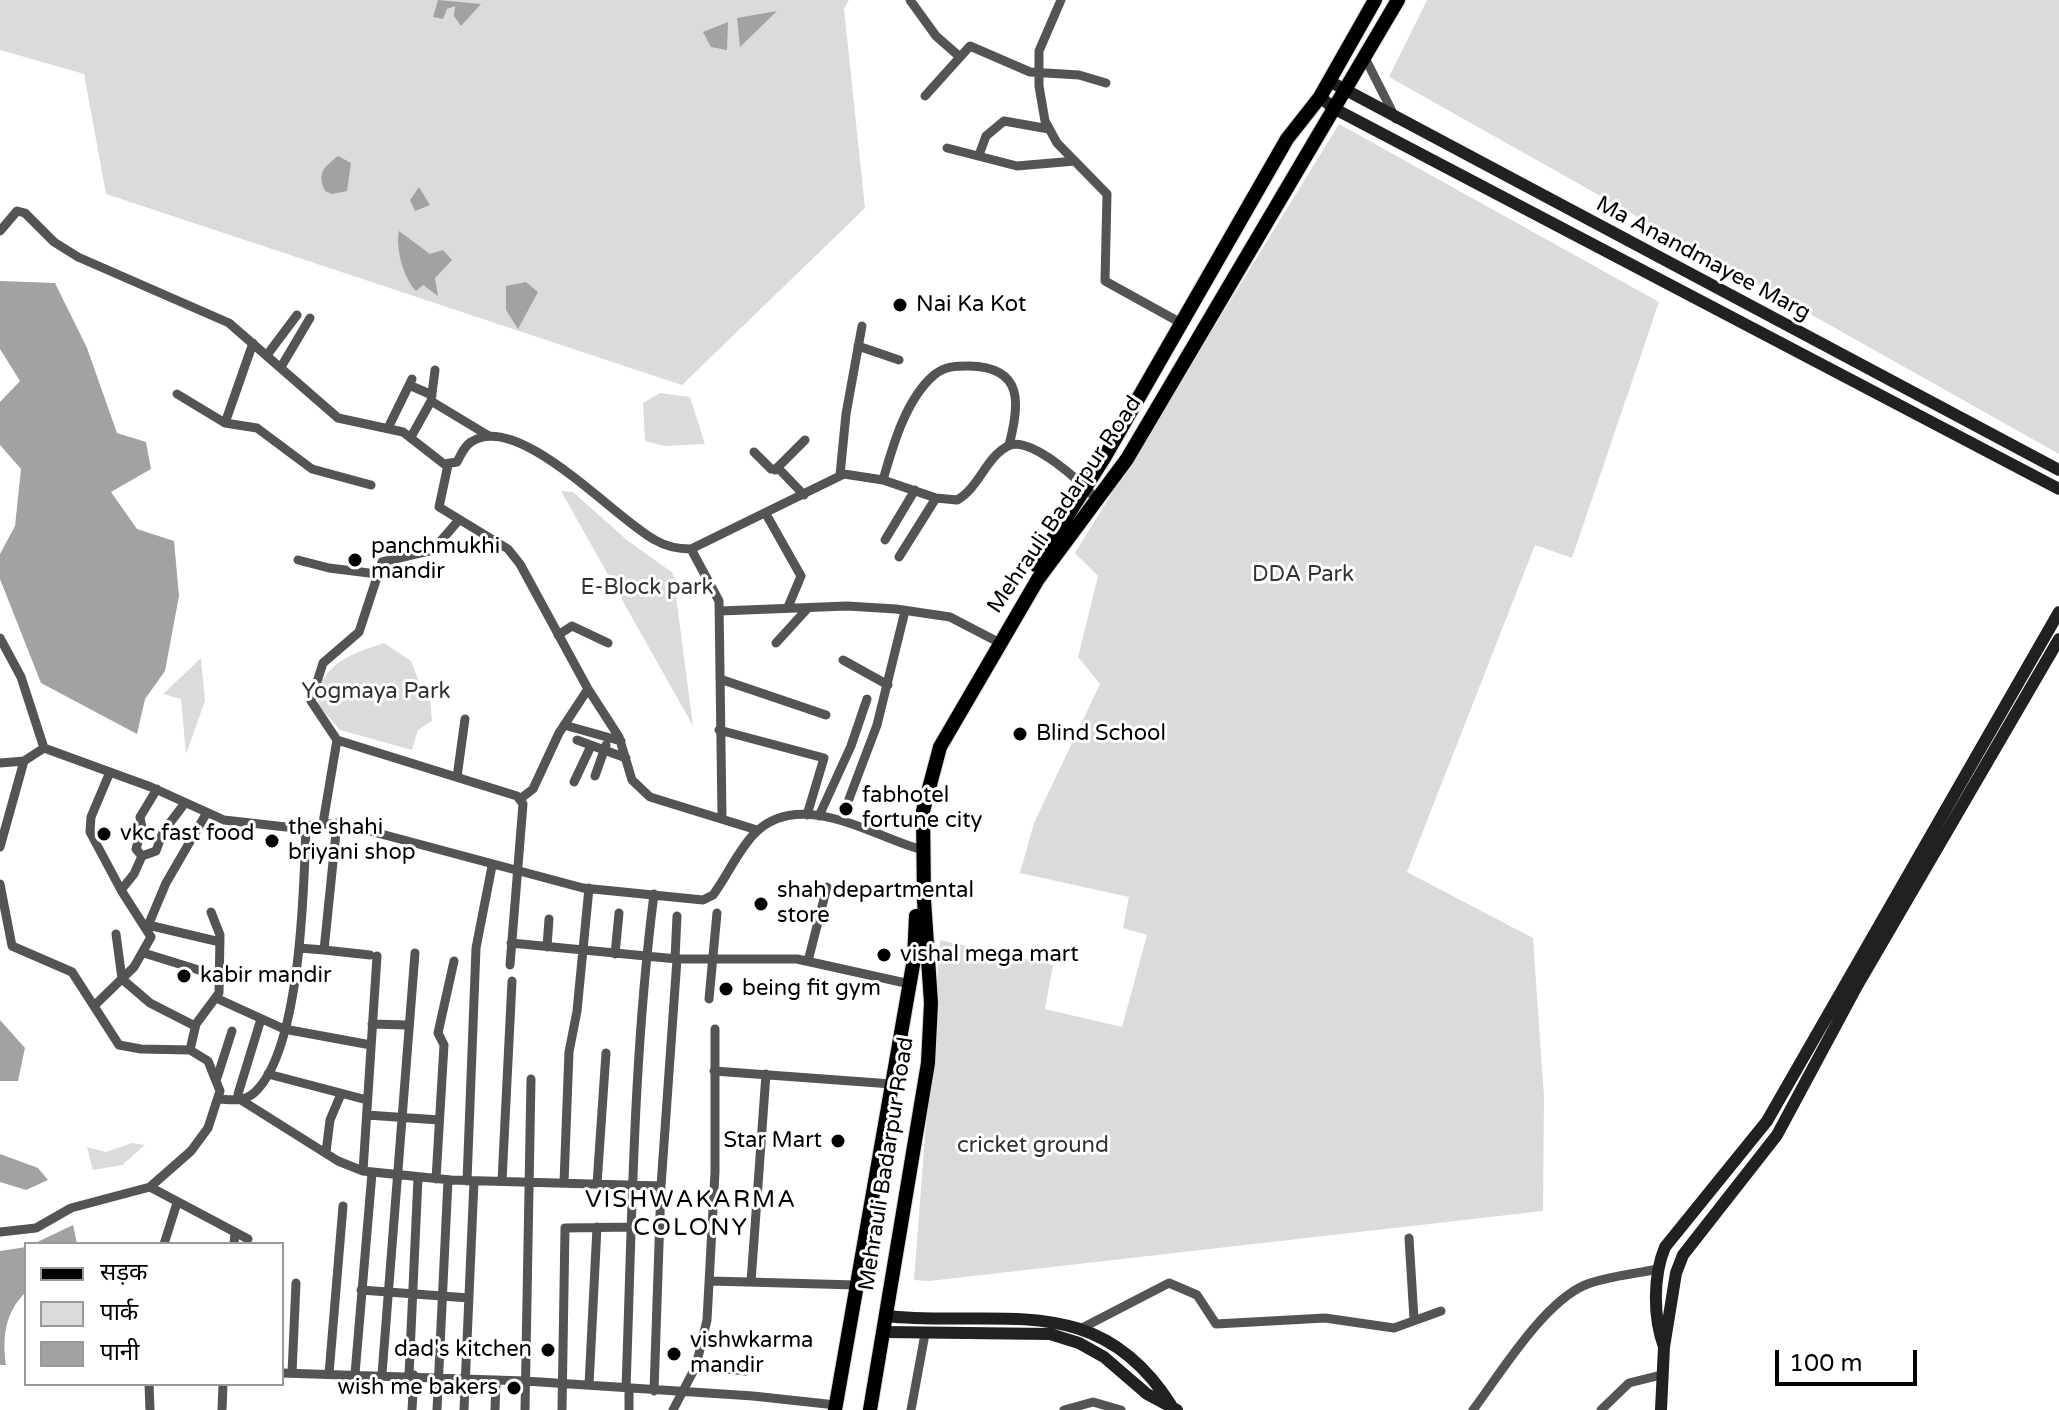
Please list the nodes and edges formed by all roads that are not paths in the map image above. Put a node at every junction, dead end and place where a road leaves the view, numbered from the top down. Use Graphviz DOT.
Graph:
graph roads {
  1 [pos="910,0"];
  2 [pos="1061,0"];
  3 [pos="1375,0"];
  4 [pos="1398,0"];
  5 [pos="960,57"];
  6 [pos="1365,58"];
  7 [pos="1038,71"];
  8 [pos="1329,81"];
  9 [pos="1106,83"];
  10 [pos="1345,92"];
  11 [pos="925,96"];
  12 [pos="1320,97"];
  13 [pos="1335,109"];
  14 [pos="1396,119"];
  15 [pos="1049,129"];
  16 [pos="947,148"];
  17 [pos="979,155"];
  18 [pos="1075,161"];
  19 [pos="0,231"];
  20 [pos="297,315"];
  21 [pos="310,318"];
  22 [pos="1181,323"];
  23 [pos="862,326"];
  24 [pos="253,343"];
  25 [pos="858,346"];
  26 [pos="267,355"];
  27 [pos="899,360"];
  28 [pos="281,367"];
  29 [pos="435,370"];
  30 [pos="177,394"];
  31 [pos="432,398"];
  32 [pos="225,423"];
  33 [pos="388,428"];
  34 [pos="489,436"];
  35 [pos="411,437"];
  36 [pos="805,440"];
  37 [pos="1009,445"];
  38 [pos="754,452"];
  39 [pos="448,465"];
  40 [pos="775,470"];
  41 [pos="2059,470"];
  42 [pos="840,475"];
  43 [pos="883,480"];
  44 [pos="371,485"];
  45 [pos="1086,486"];
  46 [pos="2059,489"];
  47 [pos="915,490"];
  48 [pos="804,495"];
  49 [pos="936,498"];
  50 [pos="1096,499"];
  51 [pos="766,514"];
  52 [pos="458,521"];
  53 [pos="885,540"];
  54 [pos="691,549"];
  55 [pos="899,557"];
  56 [pos="298,560"];
  57 [pos="377,574"];
  58 [pos="788,607"];
  59 [pos="808,608"];
  60 [pos="720,611"];
  61 [pos="905,611"];
  62 [pos="2059,612"];
  63 [pos="558,635"];
  64 [pos="0,638"];
  65 [pos="2059,639"];
  66 [pos="996,641"];
  67 [pos="608,643"];
  68 [pos="776,643"];
  69 [pos="843,660"];
  70 [pos="720,679"];
  71 [pos="888,685"];
  72 [pos="588,689"];
  73 [pos="867,699"];
  74 [pos="826,715"];
  75 [pos="465,719"];
  76 [pos="564,725"];
  77 [pos="719,730"];
  78 [pos="608,737"];
  79 [pos="337,740"];
  80 [pos="577,740"];
  81 [pos="621,741"];
  82 [pos="591,746"];
  83 [pos="44,748"];
  84 [pos="604,750"];
  85 [pos="626,758"];
  86 [pos="24,761"];
  87 [pos="0,763"];
  88 [pos="110,772"];
  89 [pos="595,776"];
  90 [pos="457,777"];
  91 [pos="574,782"];
  92 [pos="157,789"];
  93 [pos="520,799"];
  94 [pos="849,799"];
  95 [pos="185,803"];
  96 [pos="206,814"];
  97 [pos="807,815"];
  98 [pos="819,816"];
  99 [pos="722,817"];
  100 [pos="323,823"];
  101 [pos="337,823"];
  102 [pos="306,825"];
  103 [pos="757,830"];
  104 [pos="0,847"];
  105 [pos="916,848"];
  106 [pos="142,856"];
  107 [pos="492,866"];
  108 [pos="516,871"];
  109 [pos="0,884"];
  110 [pos="827,887"];
  111 [pos="589,888"];
  112 [pos="121,890"];
  113 [pos="654,894"];
  114 [pos="211,912"];
  115 [pos="619,913"];
  116 [pos="717,913"];
  117 [pos="677,916"];
  118 [pos="549,919"];
  119 [pos="148,926"];
  120 [pos="116,934"];
  121 [pos="220,942"];
  122 [pos="511,943"];
  123 [pos="547,947"];
  124 [pos="299,948"];
  125 [pos="324,950"];
  126 [pos="583,952"];
  127 [pos="144,953"];
  128 [pos="415,953"];
  129 [pos="615,954"];
  130 [pos="646,956"];
  131 [pos="676,959"];
  132 [pos="710,960"];
  133 [pos="921,960"];
  134 [pos="454,961"];
  135 [pos="808,961"];
  136 [pos="510,965"];
  137 [pos="218,976"];
  138 [pos="122,979"];
  139 [pos="512,981"];
  140 [pos="910,984"];
  141 [pos="216,998"];
  142 [pos="709,999"];
  143 [pos="95,1005"];
  144 [pos="261,1019"];
  145 [pos="372,1024"];
  146 [pos="407,1025"];
  147 [pos="195,1026"];
  148 [pos="284,1029"];
  149 [pos="715,1029"];
  150 [pos="232,1031"];
  151 [pos="371,1045"];
  152 [pos="190,1050"];
  153 [pos="606,1053"];
  154 [pos="714,1071"];
  155 [pos="268,1074"];
  156 [pos="766,1074"];
  157 [pos="217,1078"];
  158 [pos="531,1079"];
  159 [pos="892,1084"];
  160 [pos="341,1094"];
  161 [pos="219,1099"];
  162 [pos="241,1100"];
  163 [pos="367,1100"];
  164 [pos="367,1115"];
  165 [pos="400,1117"];
  166 [pos="439,1120"];
  167 [pos="326,1152"];
  168 [pos="368,1172"];
  169 [pos="398,1177"];
  170 [pos="418,1178"];
  171 [pos="436,1179"];
  172 [pos="448,1180"];
  173 [pos="471,1181"];
  174 [pos="502,1181"];
  175 [pos="532,1182"];
  176 [pos="564,1183"];
  177 [pos="597,1184"];
  178 [pos="632,1185"];
  179 [pos="661,1186"];
  180 [pos="150,1187"];
  181 [pos="177,1203"];
  182 [pos="343,1206"];
  183 [pos="597,1227"];
  184 [pos="632,1227"];
  185 [pos="0,1232"];
  186 [pos="235,1232"];
  187 [pos="1409,1238"];
  188 [pos="248,1239"];
  189 [pos="165,1242"];
  190 [pos="234,1242"];
  191 [pos="1658,1269"];
  192 [pos="711,1281"];
  193 [pos="751,1282"];
  194 [pos="296,1283"];
  195 [pos="856,1285"];
  196 [pos="361,1290"];
  197 [pos="389,1291"];
  198 [pos="413,1293"];
  199 [pos="442,1295"];
  200 [pos="469,1298"];
  201 [pos="1441,1311"];
  202 [pos="885,1316"];
  203 [pos="1414,1319"];
  204 [pos="1082,1328"];
  205 [pos="883,1332"];
  206 [pos="284,1333"];
  207 [pos="294,1334"];
  208 [pos="925,1334"];
  209 [pos="1664,1347"];
  210 [pos="696,1366"];
  211 [pos="746,1371"];
  212 [pos="287,1373"];
  213 [pos="329,1374"];
  214 [pos="355,1374"];
  215 [pos="382,1374"];
  216 [pos="412,1375"];
  217 [pos="1661,1375"];
  218 [pos="438,1377"];
  219 [pos="464,1378"];
  220 [pos="496,1380"];
  221 [pos="525,1381"];
  222 [pos="562,1384"];
  223 [pos="589,1385"];
  224 [pos="149,1386"];
  225 [pos="223,1386"];
  226 [pos="628,1388"];
  227 [pos="654,1391"];
  228 [pos="682,1392"];
  229 [pos="1109,1407"];
  230 [pos="835,1408"];
  231 [pos="1174,1408"];
  232 [pos="150,1410"];
  233 [pos="222,1410"];
  234 [pos="412,1410"];
  235 [pos="437,1410"];
  236 [pos="464,1410"];
  237 [pos="495,1410"];
  238 [pos="525,1410"];
  239 [pos="562,1410"];
  240 [pos="629,1410"];
  241 [pos="673,1410"];
  242 [pos="870,1410"];
  243 [pos="911,1410"];
  244 [pos="1064,1410"];
  245 [pos="1121,1410"];
  246 [pos="1473,1410"];
  247 [pos="1601,1410"];
  248 [pos="1661,1410"];
  1 -- 5 [label="street"];
  2 -- 7 [label="street"];
  3 -- 8 [label="main road, Mehrauli Badarpur Road"];
  4 -- 6 [label="main road, Mehrauli Badarpur Road"];
  5 -- 7 [label="street"];
  5 -- 11 [label="street"];
  6 -- 10 [label="main road, Mehrauli Badarpur Road"];
  6 -- 14 [label="street"];
  7 -- 9 [label="street"];
  7 -- 15 [label="street"];
  8 -- 10 [label="street, Ma Anandmayee Marg"];
  8 -- 12 [label="main road, Mehrauli Badarpur Road"];
  10 -- 13 [label="main road, Mehrauli Badarpur Road"];
  10 -- 14 [label="street, Ma Anandmayee Marg"];
  12 -- 13 [label="street, Ma Anandmayee Marg"];
  12 -- 22 [label="main road, Mehrauli Badarpur Road"];
  13 -- 46 [label="street, Ma Anandmayee Marg"];
  13 -- 50 [label="main road, Mehrauli Badarpur Road"];
  14 -- 41 [label="street, Ma Anandmayee Marg"];
  15 -- 17 [label="street"];
  15 -- 18 [label="street"];
  16 -- 17 [label="street"];
  17 -- 18 [label="street"];
  18 -- 22 [label="street"];
  19 -- 24 [label="street"];
  20 -- 26 [label="street"];
  21 -- 28 [label="street"];
  22 -- 45 [label="main road, Mehrauli Badarpur Road"];
  23 -- 25 [label="street"];
  24 -- 26 [label="street"];
  24 -- 32 [label="street"];
  25 -- 27 [label="street"];
  25 -- 42 [label="street"];
  26 -- 28 [label="street"];
  28 -- 33 [label="street"];
  29 -- 31 [label="street"];
  30 -- 32 [label="street"];
  31 -- 33 [label="street"];
  31 -- 34 [label="street"];
  31 -- 35 [label="street"];
  32 -- 44 [label="street"];
  33 -- 35 [label="street"];
  34 -- 39 [label="street"];
  34 -- 54 [label="street"];
  35 -- 39 [label="street"];
  36 -- 40 [label="street"];
  37 -- 43 [label="street"];
  37 -- 45 [label="street"];
  37 -- 49 [label="street"];
  38 -- 40 [label="street"];
  39 -- 52 [label="street"];
  40 -- 48 [label="street"];
  42 -- 43 [label="street"];
  42 -- 48 [label="street"];
  43 -- 47 [label="street"];
  45 -- 50 [label="street"];
  45 -- 66 [label="main road, Mehrauli Badarpur Road"];
  47 -- 49 [label="street"];
  47 -- 53 [label="street"];
  48 -- 51 [label="street"];
  49 -- 55 [label="street"];
  50 -- 66 [label="main road, Mehrauli Badarpur Road"];
  51 -- 54 [label="street"];
  51 -- 58 [label="street"];
  52 -- 57 [label="street"];
  52 -- 63 [label="street"];
  54 -- 60 [label="street"];
  56 -- 57 [label="street"];
  57 -- 79 [label="street"];
  58 -- 59 [label="street"];
  58 -- 60 [label="street"];
  59 -- 61 [label="street"];
  59 -- 68 [label="street"];
  60 -- 70 [label="street"];
  61 -- 66 [label="street"];
  61 -- 71 [label="street"];
  62 -- 191 [label="street"];
  63 -- 67 [label="street"];
  63 -- 72 [label="street"];
  64 -- 83 [label="street"];
  65 -- 209 [label="street"];
  66 -- 105 [label="main road, Mehrauli Badarpur Road"];
  66 -- 133 [label="main road, Mehrauli Badarpur Road"];
  69 -- 71 [label="street"];
  70 -- 74 [label="street"];
  70 -- 77 [label="street"];
  71 -- 94 [label="street"];
  72 -- 76 [label="street"];
  72 -- 81 [label="street"];
  73 -- 98 [label="street"];
  75 -- 90 [label="street"];
  76 -- 78 [label="street"];
  76 -- 93 [label="street"];
  77 -- 97 [label="street"];
  77 -- 99 [label="street"];
  78 -- 81 [label="street"];
  78 -- 84 [label="street"];
  79 -- 90 [label="street"];
  79 -- 100 [label="street"];
  80 -- 82 [label="street"];
  81 -- 85 [label="street"];
  82 -- 84 [label="street"];
  82 -- 91 [label="street"];
  83 -- 86 [label="street"];
  83 -- 88 [label="street"];
  84 -- 85 [label="street"];
  84 -- 89 [label="street"];
  85 -- 99 [label="street"];
  86 -- 87 [label="street"];
  86 -- 104 [label="street"];
  88 -- 92 [label="street"];
  88 -- 112 [label="street"];
  90 -- 93 [label="street"];
  92 -- 95 [label="street"];
  92 -- 106 [label="street"];
  93 -- 108 [label="street"];
  95 -- 96 [label="street"];
  95 -- 106 [label="street"];
  96 -- 102 [label="street"];
  96 -- 119 [label="street"];
  97 -- 98 [label="street"];
  97 -- 103 [label="street"];
  98 -- 105 [label="street"];
  99 -- 103 [label="street"];
  100 -- 101 [label="street"];
  100 -- 102 [label="street"];
  101 -- 107 [label="street"];
  101 -- 125 [label="street"];
  102 -- 124 [label="street"];
  103 -- 113 [label="street"];
  105 -- 133 [label="main road, Mehrauli Badarpur Road"];
  106 -- 112 [label="street"];
  107 -- 108 [label="street"];
  107 -- 173 [label="street"];
  108 -- 111 [label="street"];
  108 -- 122 [label="street"];
  109 -- 143 [label="street"];
  110 -- 135 [label="street"];
  111 -- 113 [label="street"];
  111 -- 126 [label="street"];
  112 -- 119 [label="street"];
  113 -- 130 [label="street"];
  114 -- 121 [label="street"];
  115 -- 129 [label="street"];
  116 -- 132 [label="street"];
  117 -- 131 [label="street"];
  118 -- 123 [label="street"];
  119 -- 121 [label="street"];
  119 -- 127 [label="street"];
  120 -- 138 [label="street"];
  121 -- 137 [label="street"];
  122 -- 123 [label="street"];
  122 -- 136 [label="street"];
  123 -- 126 [label="street"];
  124 -- 125 [label="street"];
  124 -- 148 [label="street"];
  125 -- 145 [label="street"];
  126 -- 129 [label="street"];
  126 -- 176 [label="street"];
  127 -- 137 [label="street"];
  127 -- 138 [label="street"];
  128 -- 146 [label="street"];
  129 -- 130 [label="street"];
  130 -- 131 [label="street"];
  130 -- 178 [label="street"];
  131 -- 132 [label="street"];
  131 -- 179 [label="street"];
  132 -- 135 [label="street"];
  132 -- 142 [label="street"];
  133 -- 140 [label="main road, Mehrauli Badarpur Road"];
  133 -- 202 [label="main road, Mehrauli Badarpur Road"];
  134 -- 166 [label="street"];
  135 -- 140 [label="street"];
  137 -- 141 [label="street"];
  138 -- 143 [label="street"];
  138 -- 147 [label="street"];
  139 -- 174 [label="street"];
  140 -- 159 [label="main road, Mehrauli Badarpur Road"];
  141 -- 144 [label="street"];
  141 -- 147 [label="street"];
  143 -- 152 [label="street"];
  144 -- 148 [label="street"];
  144 -- 162 [label="street"];
  145 -- 146 [label="street"];
  145 -- 151 [label="street"];
  146 -- 165 [label="street"];
  147 -- 152 [label="street"];
  148 -- 151 [label="street"];
  148 -- 155 [label="street"];
  149 -- 154 [label="street"];
  150 -- 157 [label="street"];
  151 -- 163 [label="street"];
  152 -- 157 [label="street"];
  153 -- 177 [label="street"];
  154 -- 156 [label="street"];
  154 -- 192 [label="street"];
  155 -- 160 [label="street"];
  155 -- 162 [label="street"];
  156 -- 159 [label="street"];
  156 -- 193 [label="street"];
  157 -- 161 [label="street"];
  158 -- 175 [label="street"];
  159 -- 195 [label="main road, Mehrauli Badarpur Road"];
  160 -- 163 [label="street"];
  160 -- 167 [label="street"];
  161 -- 162 [label="street"];
  161 -- 180 [label="street"];
  162 -- 167 [label="street"];
  163 -- 164 [label="street"];
  164 -- 165 [label="street"];
  164 -- 168 [label="street"];
  165 -- 166 [label="street"];
  165 -- 169 [label="street"];
  166 -- 171 [label="street"];
  167 -- 168 [label="street"];
  168 -- 169 [label="street"];
  168 -- 196 [label="street"];
  169 -- 170 [label="street"];
  169 -- 197 [label="street"];
  170 -- 171 [label="street"];
  170 -- 198 [label="street"];
  171 -- 172 [label="street"];
  172 -- 173 [label="street"];
  172 -- 199 [label="street"];
  173 -- 174 [label="street"];
  173 -- 200 [label="street"];
  174 -- 175 [label="street"];
  175 -- 176 [label="street"];
  175 -- 221 [label="street"];
  176 -- 177 [label="street"];
  177 -- 178 [label="street"];
  178 -- 179 [label="street"];
  178 -- 184 [label="street"];
  179 -- 227 [label="street"];
  180 -- 181 [label="street"];
  180 -- 185 [label="street"];
  181 -- 186 [label="street"];
  181 -- 189 [label="street"];
  182 -- 213 [label="street"];
  183 -- 184 [label="street"];
  183 -- 222 [label="street"];
  183 -- 223 [label="street"];
  184 -- 226 [label="street"];
  186 -- 188 [label="street"];
  186 -- 190 [label="street"];
  187 -- 203 [label="street"];
  191 -- 209 [label="street"];
  191 -- 246 [label="street"];
  192 -- 193 [label="street"];
  192 -- 210 [label="street"];
  193 -- 195 [label="street"];
  194 -- 207 [label="street"];
  195 -- 230 [label="main road, Mehrauli Badarpur Road"];
  196 -- 197 [label="street"];
  196 -- 214 [label="street"];
  197 -- 198 [label="street"];
  197 -- 215 [label="street"];
  198 -- 199 [label="street"];
  198 -- 216 [label="street"];
  199 -- 200 [label="street"];
  199 -- 218 [label="street"];
  200 -- 219 [label="street"];
  201 -- 203 [label="street"];
  202 -- 204 [label="street"];
  202 -- 205 [label="main road, Mehrauli Badarpur Road"];
  203 -- 204 [label="street"];
  204 -- 231 [label="street"];
  205 -- 208 [label="street"];
  205 -- 242 [label="main road, Mehrauli Badarpur Road"];
  206 -- 207 [label="street"];
  207 -- 212 [label="street"];
  208 -- 231 [label="street"];
  208 -- 243 [label="street"];
  209 -- 217 [label="street"];
  210 -- 211 [label="street"];
  210 -- 228 [label="street"];
  212 -- 213 [label="street"];
  213 -- 214 [label="street"];
  214 -- 215 [label="street"];
  215 -- 216 [label="street"];
  216 -- 218 [label="street"];
  216 -- 234 [label="street"];
  217 -- 247 [label="street"];
  217 -- 248 [label="street"];
  218 -- 219 [label="street"];
  218 -- 235 [label="street"];
  219 -- 220 [label="street"];
  219 -- 236 [label="street"];
  220 -- 221 [label="street"];
  220 -- 237 [label="street"];
  221 -- 222 [label="street"];
  221 -- 238 [label="street"];
  222 -- 223 [label="street"];
  222 -- 239 [label="street"];
  223 -- 226 [label="street"];
  224 -- 232 [label="street"];
  225 -- 233 [label="street"];
  226 -- 227 [label="street"];
  226 -- 240 [label="street"];
  227 -- 228 [label="street"];
  228 -- 230 [label="street"];
  228 -- 241 [label="street"];
  229 -- 244 [label="street"];
  229 -- 245 [label="street"];
}
